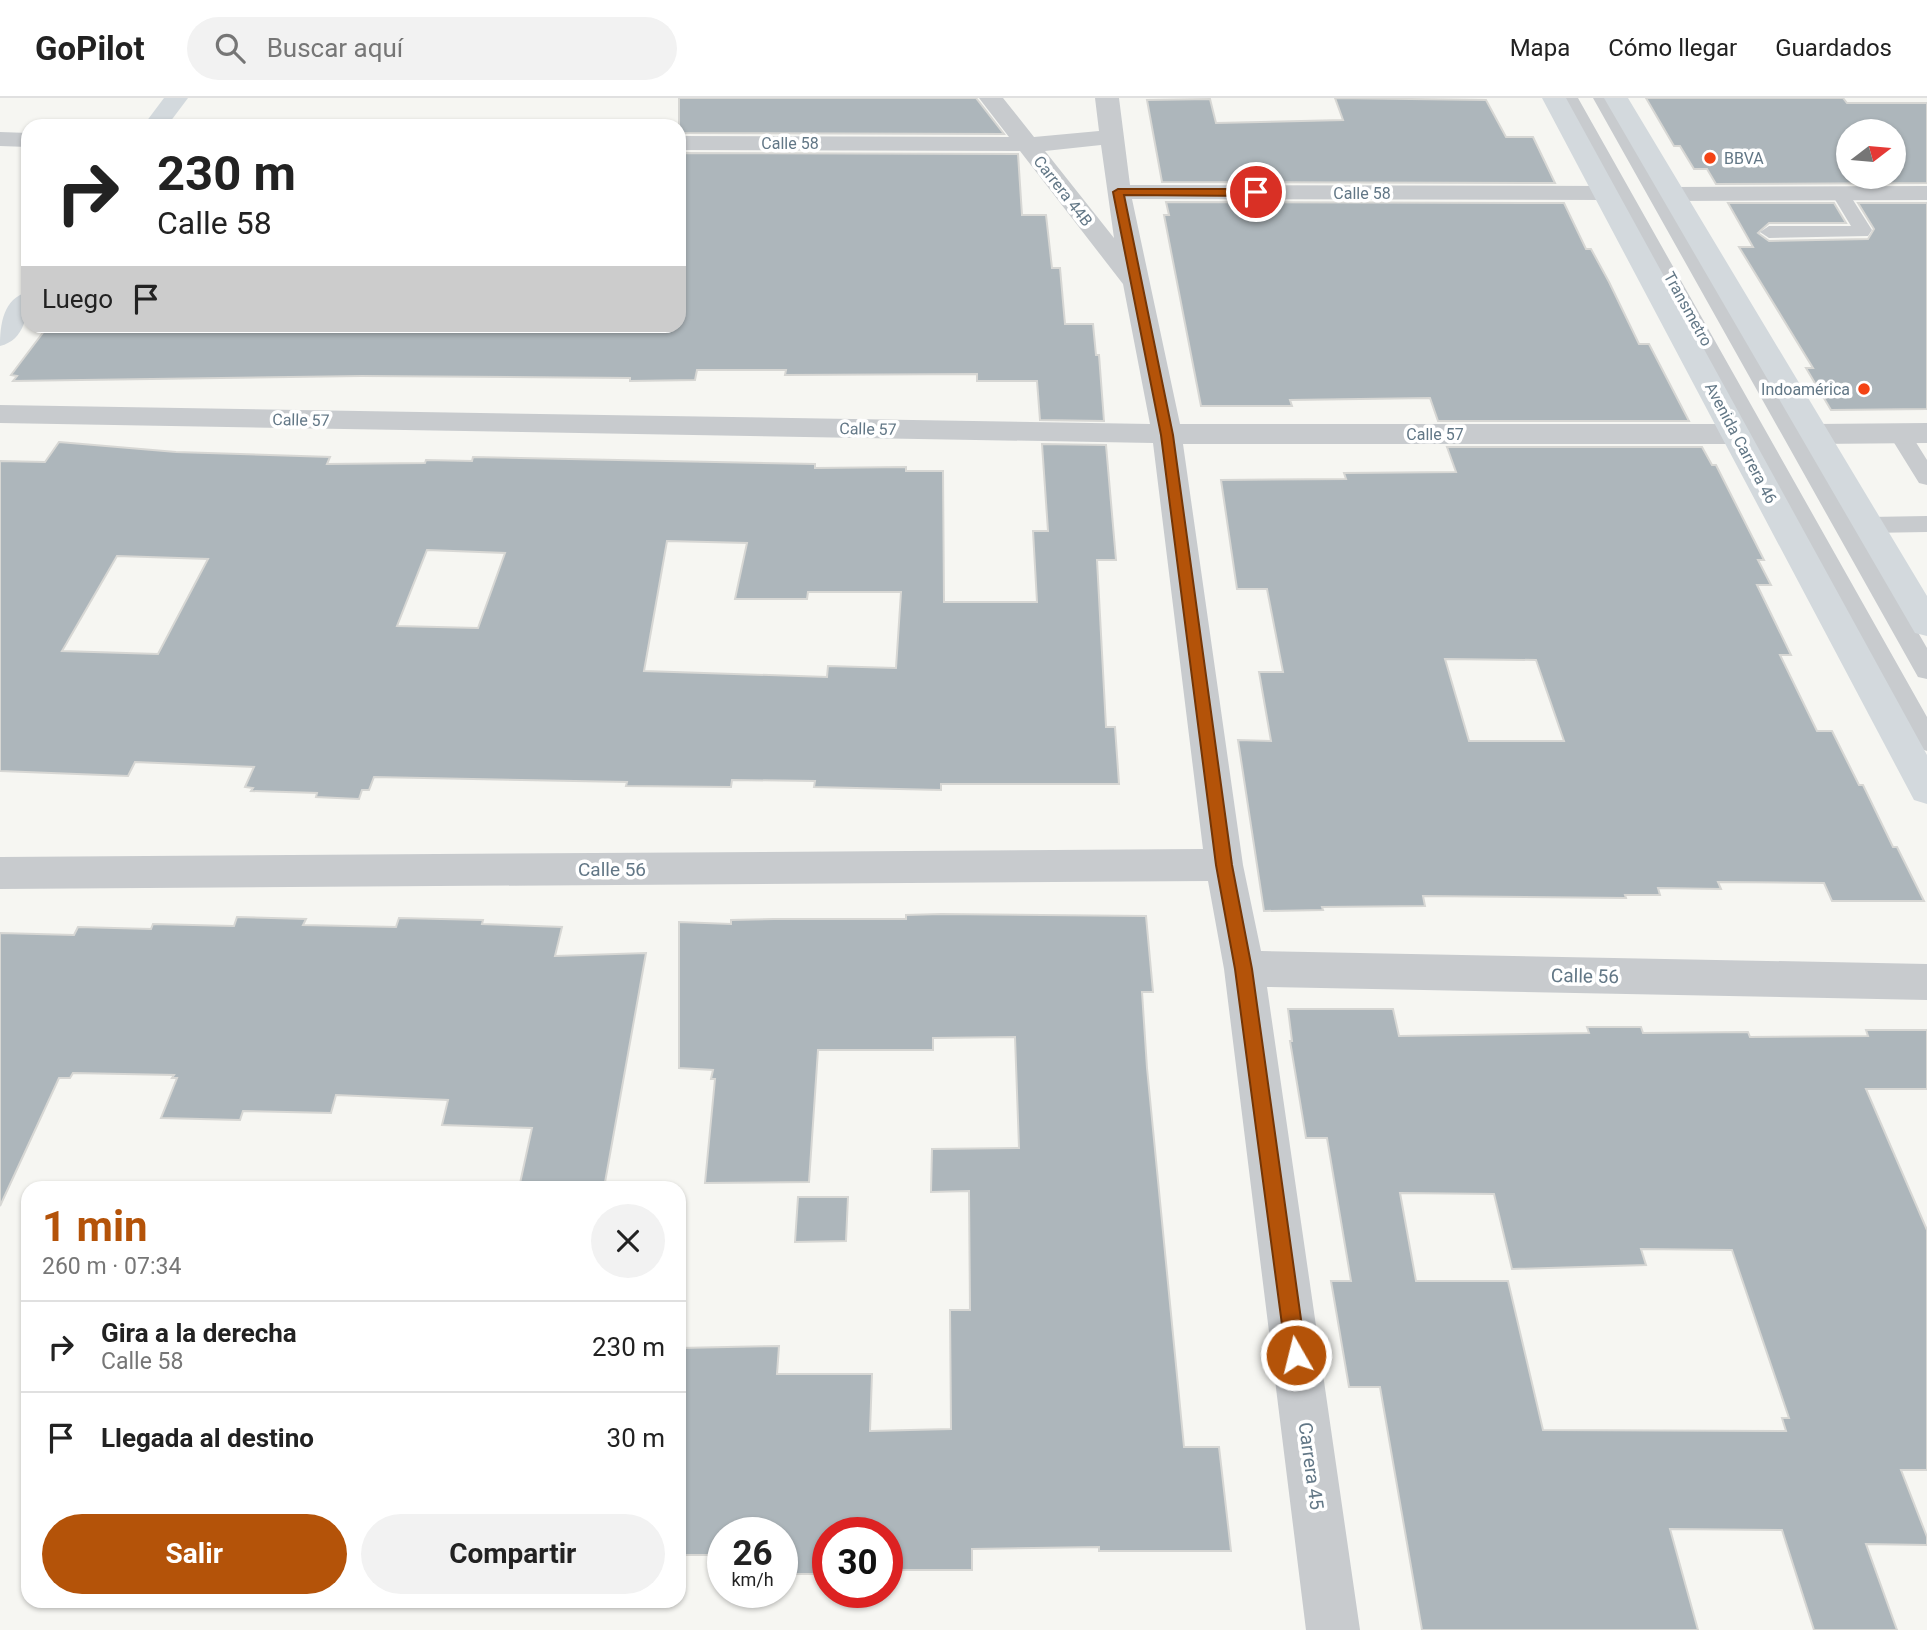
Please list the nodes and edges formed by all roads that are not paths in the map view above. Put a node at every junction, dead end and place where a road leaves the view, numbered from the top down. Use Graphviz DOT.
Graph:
graph roads {
  1 [pos="176,98"];
  2 [pos="991,98"];
  3 [pos="1107,98"];
  4 [pos="1554,98"];
  5 [pos="1570,98"];
  6 [pos="1601,98"];
  7 [pos="1616,98"];
  8 [pos="160,119"];
  9 [pos="1111,137"];
  10 [pos="0,139"];
  11 [pos="21,140"];
  12 [pos="686,143"];
  13 [pos="1026,144"];
  14 [pos="1118,192"];
  15 [pos="1606,193"];
  16 [pos="1840,193"];
  17 [pos="1927,193"];
  18 [pos="1674,194"];
  19 [pos="1769,232"];
  20 [pos="1136,283"];
  21 [pos="21,310"];
  22 [pos="0,338"];
  23 [pos="0,414"];
  24 [pos="1913,433"];
  25 [pos="1736,434"];
  26 [pos="1815,434"];
  27 [pos="1167,435"];
  28 [pos="1927,478"];
  29 [pos="1927,523"];
  30 [pos="1869,525"];
  31 [pos="1927,624"];
  32 [pos="1927,670"];
  33 [pos="1927,741"];
  34 [pos="1927,789"];
  35 [pos="1224,865"];
  36 [pos="0,873"];
  37 [pos="1244,969"];
  38 [pos="1927,982"];
  39 [pos="1333,1630"];
  1 -- 8 [label="main road"];
  2 -- 13 [label="street, Carrera 44B"];
  3 -- 9 [label="street, Carrera 45"];
  4 -- 15 [label="main road, Avenida Carrera 46"];
  5 -- 33 [label="lane, Transmetro"];
  6 -- 32 [label="lane, Transmetro"];
  7 -- 18 [label="main road"];
  9 -- 13 [label="street, Calle 58"];
  9 -- 14 [label="street, Carrera 45"];
  10 -- 11 [label="street"];
  12 -- 13 [label="street, Calle 58"];
  13 -- 20 [label="street, Carrera 44B"];
  14 -- 15 [label="street, Calle 58"];
  14 -- 20 [label="street, Carrera 45"];
  15 -- 25 [label="main road, Avenida Carrera 46"];
  16 -- 17 [label="street"];
  16 -- 18 [label="street"];
  16 -- 19 [label="lane"];
  18 -- 26 [label="main road"];
  20 -- 27 [label="street, Carrera 45"];
  21 -- 22 [label="main road"];
  23 -- 27 [label="street, Calle 57"];
  24 -- 26 [label="street"];
  24 -- 28 [label="lane"];
  25 -- 27 [label="street, Calle 57"];
  25 -- 34 [label="main road, Avenida Carrera 46"];
  26 -- 30 [label="main road"];
  27 -- 35 [label="street, Carrera 45"];
  29 -- 30 [label="lane"];
  30 -- 31 [label="main road"];
  35 -- 36 [label="street, Calle 56"];
  35 -- 37 [label="street, Carrera 45"];
  37 -- 38 [label="street, Calle 56"];
  37 -- 39 [label="street, Carrera 45"];
}
